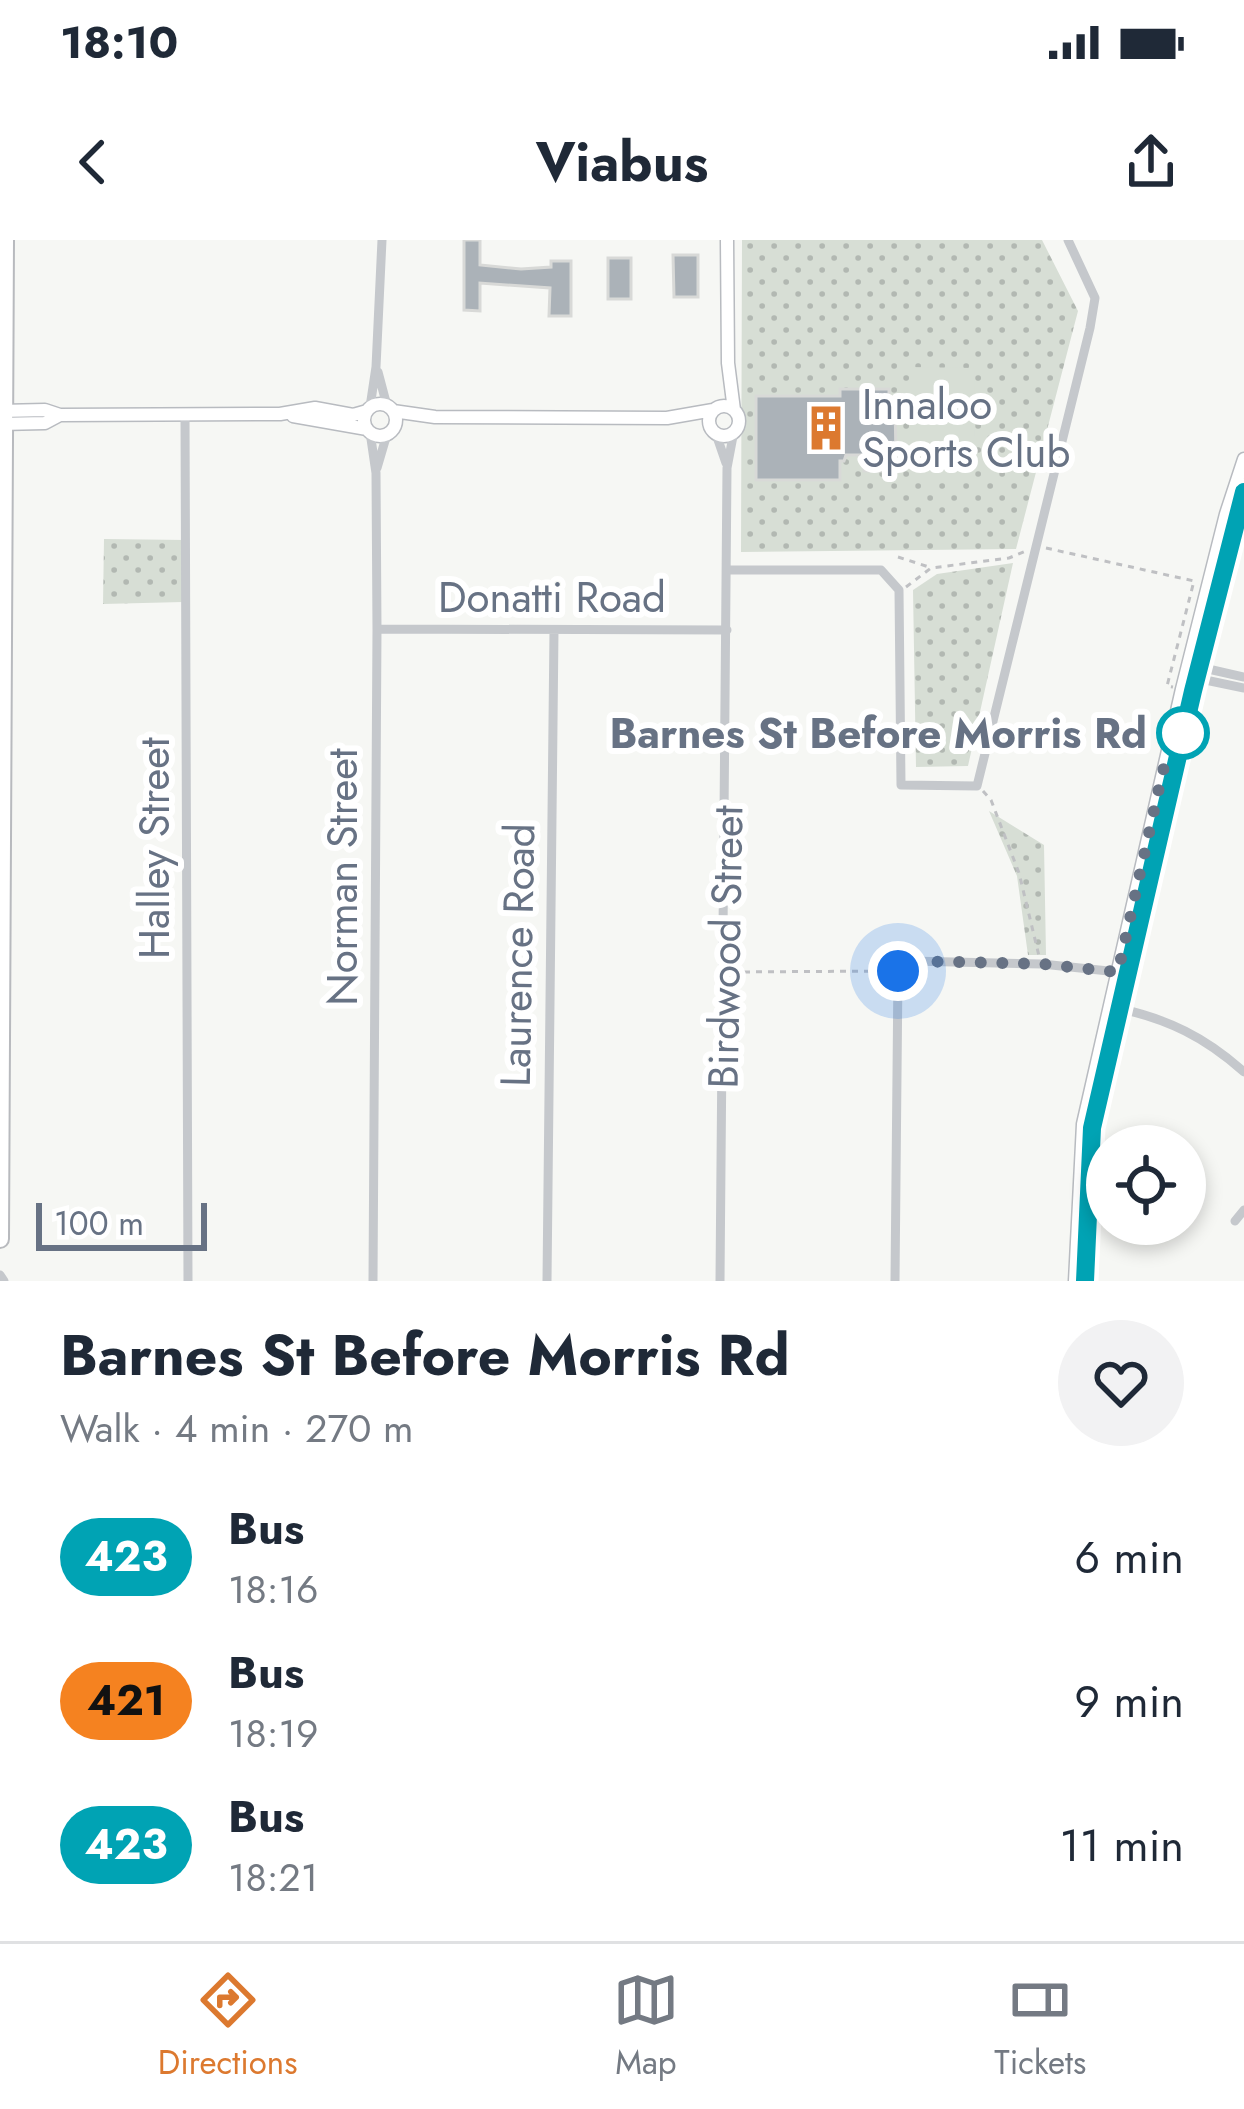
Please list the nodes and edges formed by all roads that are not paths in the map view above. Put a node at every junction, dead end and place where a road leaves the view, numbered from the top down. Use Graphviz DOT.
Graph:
graph roads {
  1 [pos="4,240"];
  2 [pos="382,240"];
  3 [pos="728,240"];
  4 [pos="1068,240"];
  5 [pos="728,363"];
  6 [pos="376,367"];
  7 [pos="369,409"];
  8 [pos="390,409"];
  9 [pos="715,409"];
  10 [pos="734,410"];
  11 [pos="185,414"];
  12 [pos="280,414"];
  13 [pos="435,417"];
  14 [pos="2,418"];
  15 [pos="668,418"];
  16 [pos="369,431"];
  17 [pos="714,431"];
  18 [pos="734,431"];
  19 [pos="389,432"];
  20 [pos="1244,459"];
  21 [pos="728,469"];
  22 [pos="376,473"];
  23 [pos="1244,492"];
  24 [pos="728,570"];
  25 [pos="377,629"];
  26 [pos="727,629"];
  27 [pos="554,630"];
  28 [pos="1194,672"];
  29 [pos="1244,677"];
  30 [pos="1244,688"];
  31 [pos="1122,973"];
  32 [pos="1114,1007"];
  33 [pos="1244,1072"];
  34 [pos="1,1149"];
  35 [pos="1244,1210"];
  36 [pos="1235,1221"];
  37 [pos="0,1239"];
  38 [pos="188,1281"];
  39 [pos="373,1281"];
  40 [pos="548,1281"];
  41 [pos="720,1281"];
  42 [pos="895,1281"];
  43 [pos="1076,1281"];
  44 [pos="1085,1281"];
  1 -- 14 [label="highway"];
  2 -- 6 [label="street"];
  3 -- 5 [label="main road"];
  4 -- 24 [label="street"];
  5 -- 9 [label="main road"];
  5 -- 10 [label="main road"];
  6 -- 7 [label="street"];
  6 -- 8 [label="street"];
  7 -- 8 [label="main road"];
  7 -- 12 [label="main road"];
  7 -- 16 [label="main road"];
  8 -- 13 [label="main road"];
  8 -- 19 [label="main road"];
  9 -- 10 [label="main road"];
  9 -- 15 [label="main road"];
  9 -- 17 [label="main road"];
  10 -- 18 [label="main road"];
  11 -- 12 [label="main road"];
  11 -- 14 [label="main road"];
  11 -- 38 [label="street, Halley Street"];
  12 -- 16 [label="main road"];
  13 -- 15 [label="main road"];
  13 -- 19 [label="main road"];
  14 -- 34 [label="highway"];
  15 -- 17 [label="main road"];
  16 -- 19 [label="main road"];
  16 -- 22 [label="street, Norman Street"];
  17 -- 18 [label="main road"];
  17 -- 21 [label="street, Birdwood Street"];
  18 -- 21 [label="street, Birdwood Street"];
  19 -- 22 [label="street, Norman Street"];
  20 -- 28 [label="main road"];
  21 -- 24 [label="street, Birdwood Street"];
  22 -- 25 [label="street, Norman Street"];
  23 -- 28 [label="main road"];
  24 -- 26 [label="street, Birdwood Street"];
  25 -- 27 [label="street, Donatti Road"];
  25 -- 39 [label="street, Norman Street"];
  26 -- 27 [label="street, Donatti Road"];
  26 -- 41 [label="street, Birdwood Street"];
  27 -- 40 [label="street, Laurence Road"];
  28 -- 29 [label="street"];
  28 -- 30 [label="street"];
  28 -- 31 [label="main road"];
  31 -- 32 [label="main road"];
  31 -- 42 [label="street"];
  32 -- 33 [label="street"];
  32 -- 43 [label="main road"];
  32 -- 44 [label="main road"];
  34 -- 37 [label="highway"];
  35 -- 36 [label="street"];
}
